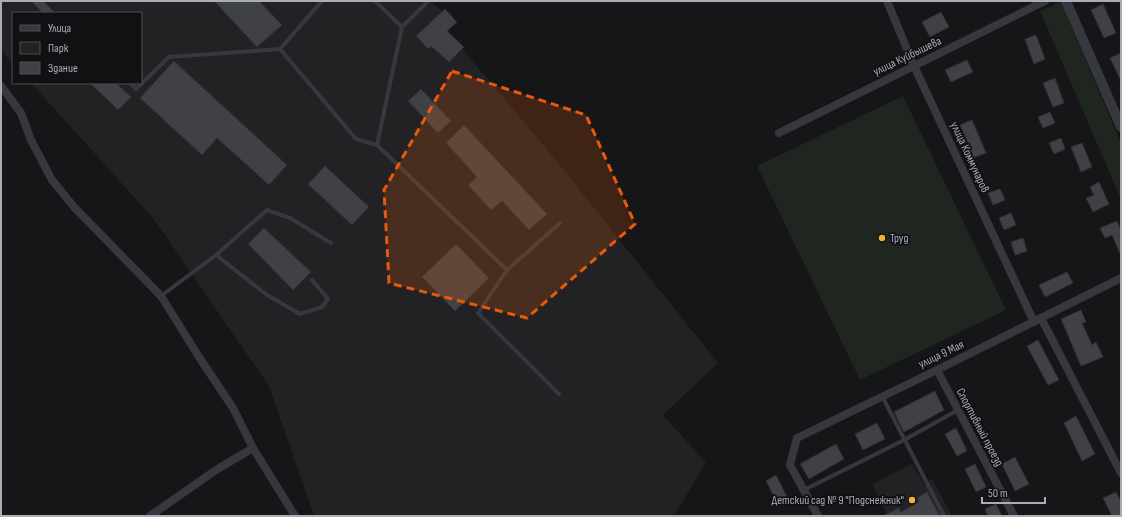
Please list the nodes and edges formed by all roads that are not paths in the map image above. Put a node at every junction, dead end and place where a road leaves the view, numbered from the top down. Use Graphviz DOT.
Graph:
graph roads {
  1 [pos="322,1"];
  2 [pos="375,1"];
  3 [pos="428,1"];
  4 [pos="887,1"];
  5 [pos="1045,1"];
  6 [pos="1066,1"];
  7 [pos="402,27"];
  8 [pos="280,49"];
  9 [pos="914,66"];
  10 [pos="142,83"];
  11 [pos="131,84"];
  12 [pos="141,84"];
  13 [pos="1,86"];
  14 [pos="1121,127"];
  15 [pos="779,133"];
  16 [pos="377,145"];
  17 [pos="560,223"];
  18 [pos="331,243"];
  19 [pos="216,255"];
  20 [pos="507,270"];
  21 [pos="1121,278"];
  22 [pos="312,280"];
  23 [pos="161,296"];
  24 [pos="1037,320"];
  25 [pos="937,370"];
  26 [pos="559,394"];
  27 [pos="882,396"];
  28 [pos="958,410"];
  29 [pos="904,440"];
  30 [pos="253,448"];
  31 [pos="1121,473"];
  32 [pos="804,490"];
  33 [pos="150,516"];
  34 [pos="295,516"];
  35 [pos="818,516"];
  36 [pos="944,516"];
  37 [pos="1014,516"];
  1 -- 8 [label="lane"];
  2 -- 7 [label="lane"];
  3 -- 7 [label="lane"];
  4 -- 9 [label="street, улица Коммунаров"];
  5 -- 9 [label="street, улица Куйбышева"];
  6 -- 14 [label="street"];
  7 -- 16 [label="lane"];
  8 -- 10 [label="lane"];
  8 -- 16 [label="lane"];
  9 -- 15 [label="street, улица Куйбышева"];
  9 -- 24 [label="street, улица Коммунаров"];
  11 -- 12 [label="lane"];
  13 -- 23 [label="street"];
  16 -- 20 [label="lane"];
  17 -- 20 [label="lane"];
  18 -- 19 [label="lane"];
  19 -- 22 [label="lane"];
  19 -- 23 [label="lane"];
  20 -- 26 [label="lane"];
  21 -- 24 [label="street, улица 9 Мая"];
  23 -- 30 [label="street"];
  24 -- 25 [label="street, улица 9 Мая"];
  24 -- 31 [label="street, улица Коммунаров"];
  25 -- 27 [label="street, улица 9 Мая"];
  25 -- 28 [label="street, Спортивный проезд"];
  27 -- 29 [label="lane"];
  27 -- 32 [label="street, улица 9 Мая"];
  28 -- 29 [label="lane"];
  28 -- 37 [label="street, Спортивный проезд"];
  29 -- 32 [label="lane"];
  29 -- 36 [label="lane"];
  30 -- 33 [label="street"];
  30 -- 34 [label="street"];
  32 -- 35 [label="street"];
}
